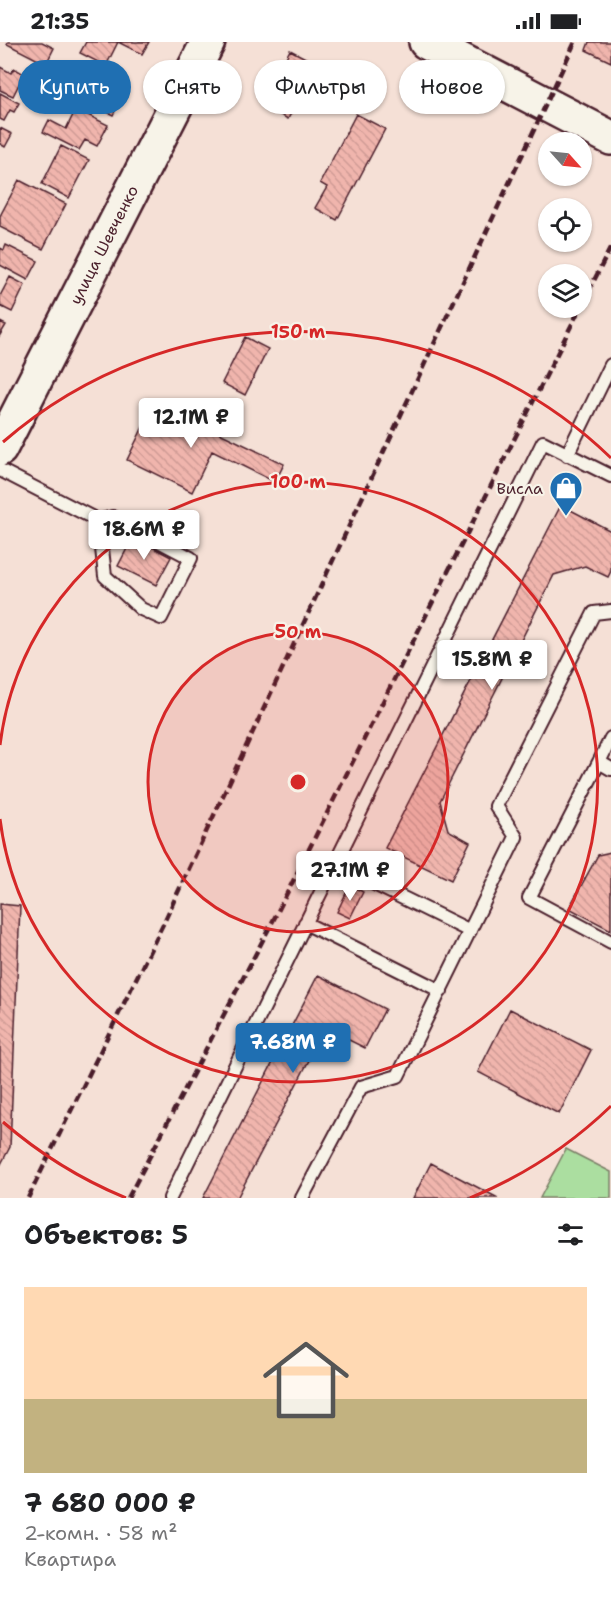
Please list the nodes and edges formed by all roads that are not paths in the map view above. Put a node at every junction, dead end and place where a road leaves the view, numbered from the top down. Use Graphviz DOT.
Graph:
graph roads {
  1 [pos="208,42"];
  2 [pos="426,42"];
  3 [pos="611,138"];
  4 [pos="611,365"];
  5 [pos="0,449"];
  6 [pos="567,455"];
  7 [pos="0,471"];
  8 [pos="611,476"];
  9 [pos="99,521"];
  10 [pos="611,611"];
  11 [pos="611,738"];
  12 [pos="599,762"];
  13 [pos="611,768"];
  14 [pos="334,864"];
  15 [pos="305,923"];
  16 [pos="470,931"];
  17 [pos="611,942"];
  18 [pos="441,991"];
  19 [pos="170,1198"];
  20 [pos="302,1198"];
  1 -- 5 [label="main road, улица Шевченко"];
  2 -- 3 [label="main road"];
  4 -- 6 [label="lane"];
  6 -- 8 [label="lane"];
  6 -- 14 [label="lane"];
  7 -- 9 [label="lane"];
  9 -- 9 [label="lane"];
  10 -- 16 [label="lane"];
  11 -- 12 [label="lane"];
  12 -- 13 [label="lane"];
  12 -- 17 [label="lane"];
  14 -- 15 [label="lane"];
  14 -- 16 [label="lane"];
  15 -- 18 [label="lane"];
  15 -- 19 [label="lane"];
  16 -- 18 [label="lane"];
  18 -- 20 [label="lane"];
}
